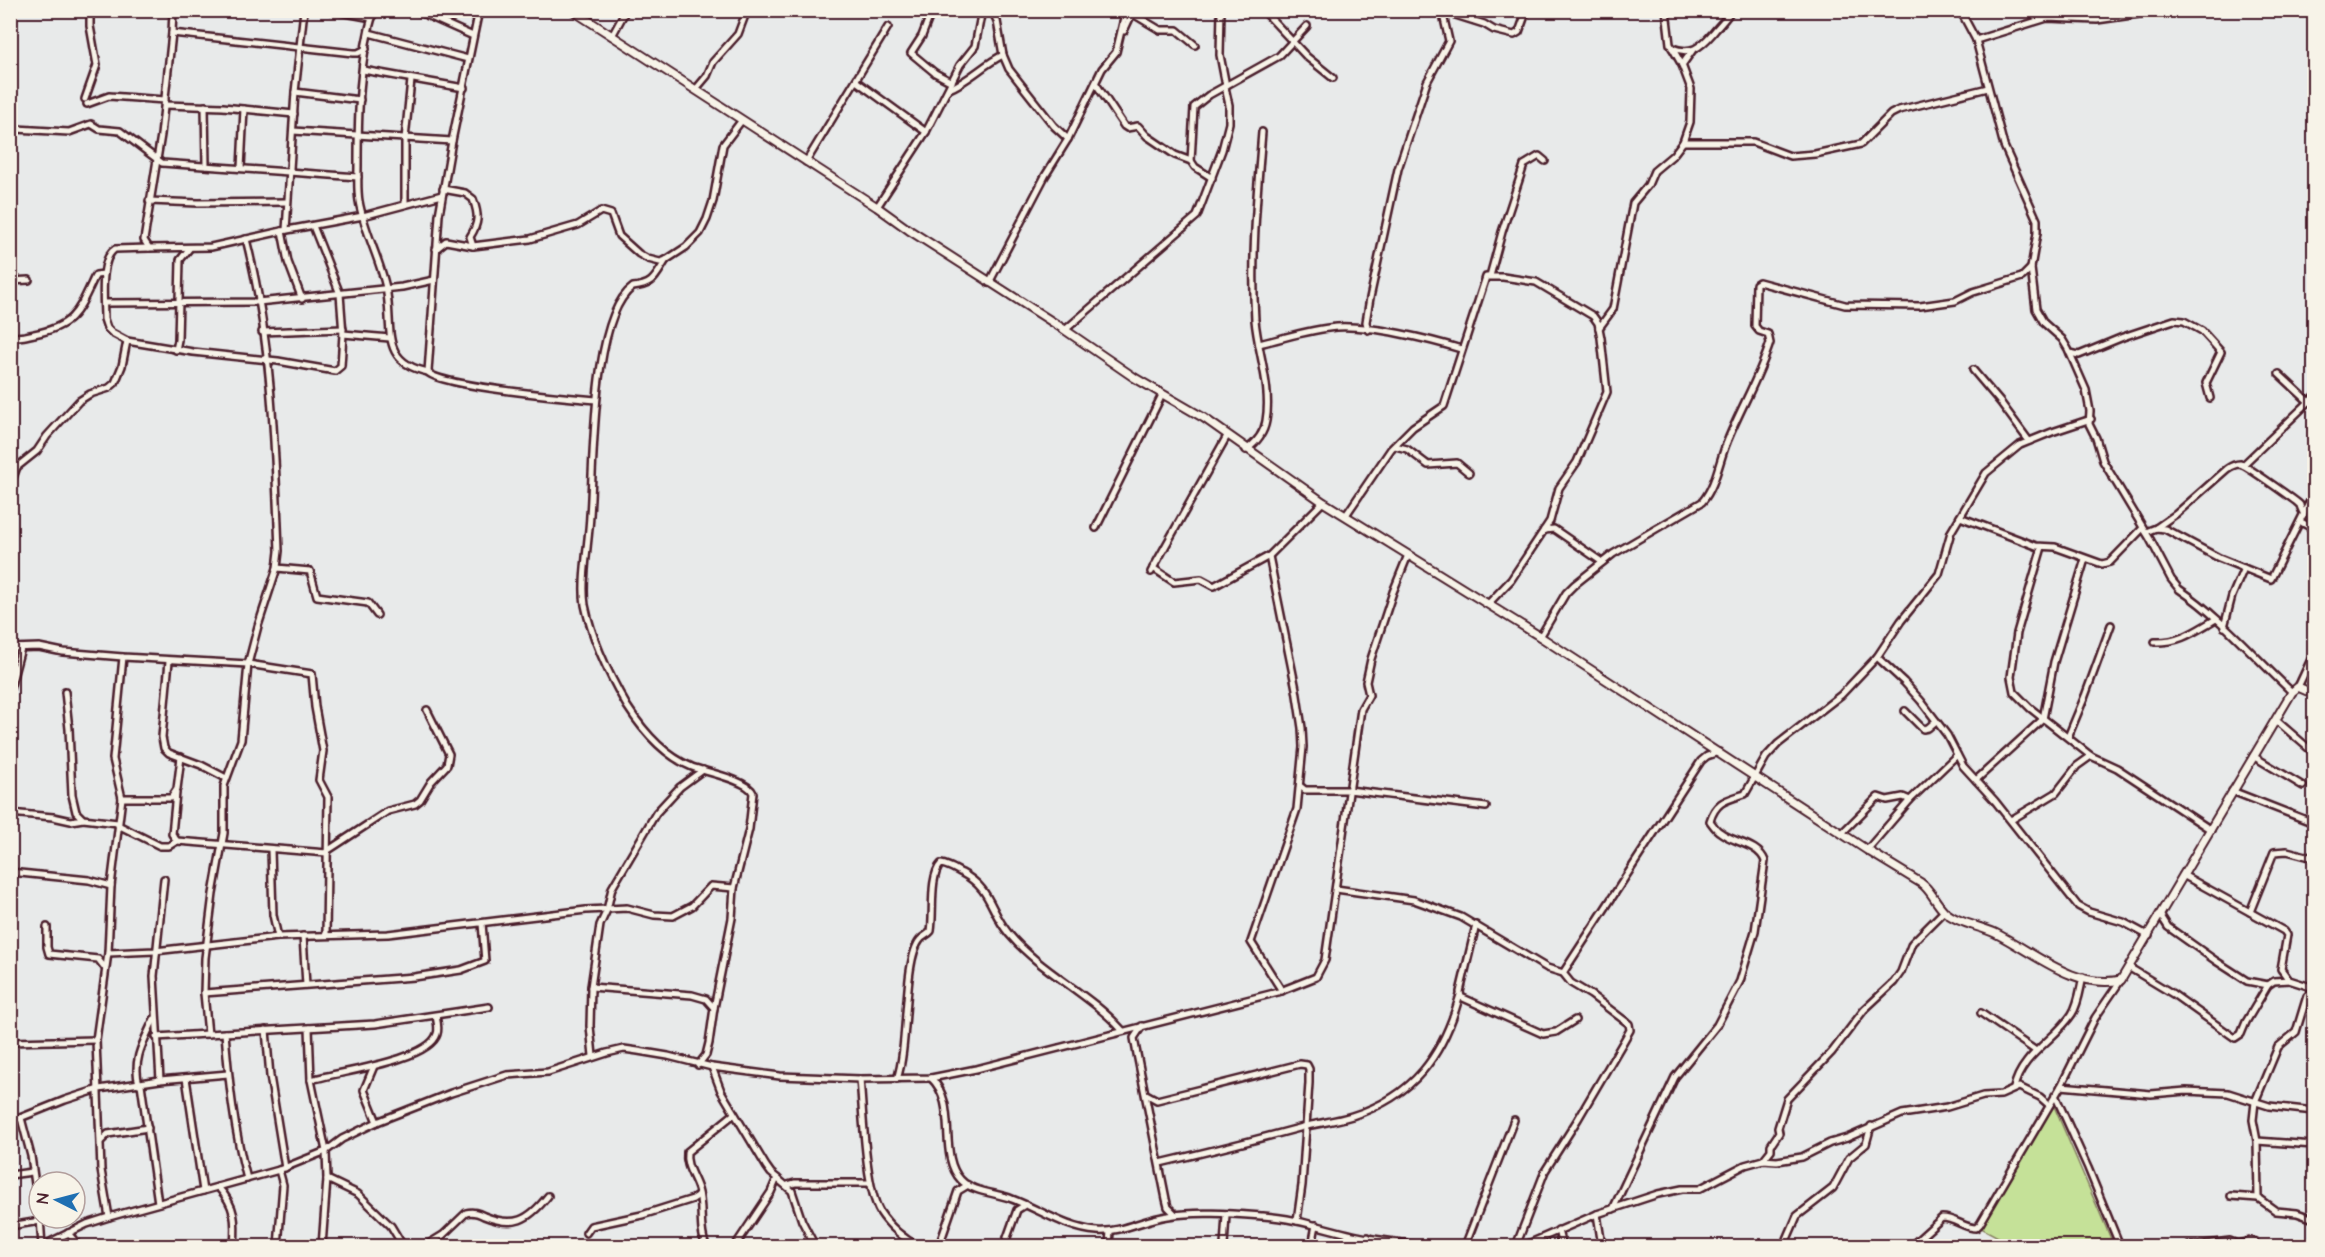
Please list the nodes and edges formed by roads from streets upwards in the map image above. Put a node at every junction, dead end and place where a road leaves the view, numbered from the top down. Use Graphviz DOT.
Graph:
graph roads {
  1 [pos="90,10"];
  2 [pos="173,10"];
  3 [pos="304,10"];
  4 [pos="329,10"];
  5 [pos="374,10"];
  6 [pos="415,10"];
  7 [pos="479,10"];
  8 [pos="572,10"];
  9 [pos="626,10"];
  10 [pos="747,10"];
  11 [pos="932,10"];
  12 [pos="982,10"];
  13 [pos="992,10"];
  14 [pos="1126,10"];
  15 [pos="1221,10"];
  16 [pos="1263,10"];
  17 [pos="1527,10"];
  18 [pos="1666,10"];
  19 [pos="1731,10"];
  20 [pos="1960,10"];
  21 [pos="2167,10"];
  22 [pos="1443,11"];
  23 [pos="372,18"];
  24 [pos="1307,26"];
  25 [pos="888,27"];
  26 [pos="172,33"];
  27 [pos="369,33"];
  28 [pos="473,36"];
  29 [pos="612,36"];
  30 [pos="1121,38"];
  31 [pos="1976,40"];
  32 [pos="1293,43"];
  33 [pos="1195,45"];
  34 [pos="300,47"];
  35 [pos="1672,48"];
  36 [pos="366,49"];
  37 [pos="1692,51"];
  38 [pos="1003,55"];
  39 [pos="468,58"];
  40 [pos="1682,65"];
  41 [pos="363,70"];
  42 [pos="1333,78"];
  43 [pos="411,80"];
  44 [pos="856,81"];
  45 [pos="952,82"];
  46 [pos="1096,84"];
  47 [pos="1225,86"];
  48 [pos="464,87"];
  49 [pos="1988,88"];
  50 [pos="696,89"];
  51 [pos="949,89"];
  52 [pos="295,92"];
  53 [pos="360,100"];
  54 [pos="165,102"];
  55 [pos="205,106"];
  56 [pos="244,109"];
  57 [pos="294,114"];
  58 [pos="742,120"];
  59 [pos="293,131"];
  60 [pos="926,132"];
  61 [pos="1262,132"];
  62 [pos="10,135"];
  63 [pos="358,136"];
  64 [pos="1068,139"];
  65 [pos="405,140"];
  66 [pos="452,141"];
  67 [pos="1683,142"];
  68 [pos="156,159"];
  69 [pos="1191,161"];
  70 [pos="1545,161"];
  71 [pos="806,162"];
  72 [pos="206,166"];
  73 [pos="241,168"];
  74 [pos="289,171"];
  75 [pos="358,177"];
  76 [pos="1212,178"];
  77 [pos="443,192"];
  78 [pos="149,201"];
  79 [pos="287,201"];
  80 [pos="405,204"];
  81 [pos="877,207"];
  82 [pos="363,216"];
  83 [pos="313,226"];
  84 [pos="284,230"];
  85 [pos="246,239"];
  86 [pos="473,246"];
  87 [pos="149,248"];
  88 [pos="189,249"];
  89 [pos="436,249"];
  90 [pos="666,260"];
  91 [pos="2031,267"];
  92 [pos="104,274"];
  93 [pos="1490,276"];
  94 [pos="29,280"];
  95 [pos="434,280"];
  96 [pos="10,282"];
  97 [pos="989,283"];
  98 [pos="386,289"];
  99 [pos="340,294"];
  100 [pos="302,299"];
  101 [pos="258,302"];
  102 [pos="104,303"];
  103 [pos="179,303"];
  104 [pos="1599,328"];
  105 [pos="1065,330"];
  106 [pos="1368,330"];
  107 [pos="262,332"];
  108 [pos="343,332"];
  109 [pos="10,336"];
  110 [pos="390,338"];
  111 [pos="127,341"];
  112 [pos="1259,344"];
  113 [pos="1461,349"];
  114 [pos="176,350"];
  115 [pos="2070,353"];
  116 [pos="2079,355"];
  117 [pos="266,360"];
  118 [pos="2072,362"];
  119 [pos="1973,370"];
  120 [pos="428,372"];
  121 [pos="2279,374"];
  122 [pos="1162,395"];
  123 [pos="2314,397"];
  124 [pos="2210,398"];
  125 [pos="596,400"];
  126 [pos="2309,402"];
  127 [pos="2091,419"];
  128 [pos="1227,436"];
  129 [pos="2029,441"];
  130 [pos="1395,446"];
  131 [pos="1246,450"];
  132 [pos="2243,465"];
  133 [pos="1469,473"];
  134 [pos="10,486"];
  135 [pos="2314,493"];
  136 [pos="1323,502"];
  137 [pos="2304,514"];
  138 [pos="1346,515"];
  139 [pos="1960,517"];
  140 [pos="2301,522"];
  141 [pos="1096,528"];
  142 [pos="2156,528"];
  143 [pos="2314,529"];
  144 [pos="1544,530"];
  145 [pos="2144,531"];
  146 [pos="2042,547"];
  147 [pos="1408,555"];
  148 [pos="1269,556"];
  149 [pos="2085,559"];
  150 [pos="1602,562"];
  151 [pos="277,568"];
  152 [pos="2244,568"];
  153 [pos="1488,604"];
  154 [pos="377,615"];
  155 [pos="2216,619"];
  156 [pos="2110,624"];
  157 [pos="2224,627"];
  158 [pos="1540,637"];
  159 [pos="2155,642"];
  160 [pos="10,648"];
  161 [pos="21,648"];
  162 [pos="2314,653"];
  163 [pos="123,657"];
  164 [pos="1877,657"];
  165 [pos="169,661"];
  166 [pos="248,664"];
  167 [pos="2298,687"];
  168 [pos="10,689"];
  169 [pos="65,692"];
  170 [pos="2292,692"];
  171 [pos="2314,694"];
  172 [pos="427,710"];
  173 [pos="1905,711"];
  174 [pos="2043,719"];
  175 [pos="2276,720"];
  176 [pos="1936,721"];
  177 [pos="2068,737"];
  178 [pos="1706,745"];
  179 [pos="1719,752"];
  180 [pos="2314,753"];
  181 [pos="1957,755"];
  182 [pos="2091,756"];
  183 [pos="2253,756"];
  184 [pos="181,757"];
  185 [pos="1704,757"];
  186 [pos="703,770"];
  187 [pos="1755,776"];
  188 [pos="226,778"];
  189 [pos="1976,780"];
  190 [pos="1300,786"];
  191 [pos="2303,786"];
  192 [pos="1349,790"];
  193 [pos="2232,791"];
  194 [pos="176,793"];
  195 [pos="122,798"];
  196 [pos="1910,800"];
  197 [pos="1486,807"];
  198 [pos="10,813"];
  199 [pos="83,819"];
  200 [pos="2011,820"];
  201 [pos="2314,823"];
  202 [pos="118,824"];
  203 [pos="2211,830"];
  204 [pos="1842,833"];
  205 [pos="177,841"];
  206 [pos="222,844"];
  207 [pos="271,850"];
  208 [pos="1867,850"];
  209 [pos="327,852"];
  210 [pos="2314,858"];
  211 [pos="10,873"];
  212 [pos="2183,875"];
  213 [pos="164,879"];
  214 [pos="111,886"];
  215 [pos="734,888"];
  216 [pos="1336,889"];
  217 [pos="607,910"];
  218 [pos="1944,911"];
  219 [pos="2250,912"];
  220 [pos="2161,915"];
  221 [pos="482,923"];
  222 [pos="1476,925"];
  223 [pos="47,927"];
  224 [pos="326,935"];
  225 [pos="303,936"];
  226 [pos="2149,936"];
  227 [pos="278,937"];
  228 [pos="207,945"];
  229 [pos="155,951"];
  230 [pos="108,952"];
  231 [pos="2130,968"];
  232 [pos="106,969"];
  233 [pos="1563,973"];
  234 [pos="2083,977"];
  235 [pos="2121,980"];
  236 [pos="2289,980"];
  237 [pos="306,985"];
  238 [pos="2268,985"];
  239 [pos="591,987"];
  240 [pos="2314,990"];
  241 [pos="1282,991"];
  242 [pos="204,993"];
  243 [pos="1460,995"];
  244 [pos="489,1007"];
  245 [pos="714,1008"];
  246 [pos="1981,1013"];
  247 [pos="436,1016"];
  248 [pos="155,1017"];
  249 [pos="1575,1020"];
  250 [pos="1142,1026"];
  251 [pos="309,1028"];
  252 [pos="266,1030"];
  253 [pos="1124,1030"];
  254 [pos="225,1033"];
  255 [pos="208,1034"];
  256 [pos="156,1037"];
  257 [pos="1134,1038"];
  258 [pos="96,1040"];
  259 [pos="10,1042"];
  260 [pos="2036,1051"];
  261 [pos="593,1056"];
  262 [pos="698,1065"];
  263 [pos="374,1066"];
  264 [pos="712,1067"];
  265 [pos="228,1074"];
  266 [pos="186,1078"];
  267 [pos="931,1078"];
  268 [pos="860,1079"];
  269 [pos="897,1079"];
  270 [pos="160,1080"];
  271 [pos="311,1080"];
  272 [pos="140,1084"];
  273 [pos="2061,1086"];
  274 [pos="2014,1088"];
  275 [pos="99,1089"];
  276 [pos="1146,1094"];
  277 [pos="2055,1095"];
  278 [pos="2255,1102"];
  279 [pos="2049,1105"];
  280 [pos="2314,1111"];
  281 [pos="734,1114"];
  282 [pos="21,1118"];
  283 [pos="1514,1120"];
  284 [pos="10,1122"];
  285 [pos="377,1122"];
  286 [pos="100,1126"];
  287 [pos="1306,1126"];
  288 [pos="1871,1126"];
  289 [pos="148,1128"];
  290 [pos="108,1134"];
  291 [pos="100,1141"];
  292 [pos="2257,1141"];
  293 [pos="2314,1145"];
  294 [pos="326,1151"];
  295 [pos="1762,1160"];
  296 [pos="1160,1163"];
  297 [pos="282,1169"];
  298 [pos="32,1170"];
  299 [pos="27,1173"];
  300 [pos="10,1175"];
  301 [pos="777,1178"];
  302 [pos="247,1179"];
  303 [pos="327,1179"];
  304 [pos="870,1183"];
  305 [pos="788,1185"];
  306 [pos="968,1185"];
  307 [pos="218,1187"];
  308 [pos="203,1191"];
  309 [pos="548,1196"];
  310 [pos="699,1196"];
  311 [pos="2231,1196"];
  312 [pos="2258,1198"];
  313 [pos="158,1203"];
  314 [pos="1025,1204"];
  315 [pos="1168,1207"];
  316 [pos="1613,1209"];
  317 [pos="1175,1214"];
  318 [pos="1597,1214"];
  319 [pos="1226,1215"];
  320 [pos="1164,1216"];
  321 [pos="109,1217"];
  322 [pos="2314,1219"];
  323 [pos="1298,1221"];
  324 [pos="27,1222"];
  325 [pos="1316,1225"];
  326 [pos="10,1226"];
  327 [pos="41,1230"];
  328 [pos="1558,1230"];
  329 [pos="1110,1231"];
  330 [pos="68,1233"];
  331 [pos="586,1233"];
  332 [pos="1368,1237"];
  333 [pos="2255,1242"];
  334 [pos="403,1245"];
  335 [pos="79,1246"];
  336 [pos="234,1246"];
  337 [pos="278,1246"];
  338 [pos="322,1246"];
  339 [pos="411,1246"];
  340 [pos="430,1246"];
  341 [pos="706,1246"];
  342 [pos="735,1246"];
  343 [pos="815,1246"];
  344 [pos="918,1246"];
  345 [pos="939,1246"];
  346 [pos="1004,1246"];
  347 [pos="1108,1246"];
  348 [pos="1224,1246"];
  349 [pos="1312,1246"];
  350 [pos="1365,1246"];
  351 [pos="1420,1246"];
  352 [pos="1465,1246"];
  353 [pos="1516,1246"];
  354 [pos="1523,1246"];
  355 [pos="1562,1246"];
  356 [pos="1602,1246"];
  357 [pos="1784,1246"];
  358 [pos="1911,1246"];
  359 [pos="2120,1246"];
  360 [pos="2189,1246"];
  1 -- 54 [label="street"];
  2 -- 26 [label="street"];
  3 -- 34 [label="street"];
  4 -- 23 [label="street"];
  5 -- 23 [label="street"];
  6 -- 28 [label="street"];
  7 -- 28 [label="street"];
  8 -- 29 [label="street"];
  9 -- 29 [label="street"];
  10 -- 50 [label="street"];
  11 -- 45 [label="street"];
  12 -- 45 [label="street"];
  13 -- 38 [label="street"];
  14 -- 30 [label="street"];
  15 -- 47 [label="street"];
  16 -- 32 [label="street"];
  17 -- 22 [label="street"];
  18 -- 35 [label="street"];
  19 -- 37 [label="street"];
  20 -- 31 [label="street"];
  21 -- 31 [label="street"];
  22 -- 106 [label="street"];
  23 -- 27 [label="street"];
  24 -- 32 [label="street"];
  25 -- 44 [label="street"];
  26 -- 34 [label="street"];
  26 -- 54 [label="street"];
  27 -- 36 [label="street"];
  27 -- 39 [label="street"];
  28 -- 39 [label="street"];
  29 -- 50 [label="street"];
  30 -- 33 [label="street"];
  30 -- 46 [label="street"];
  31 -- 49 [label="street"];
  32 -- 42 [label="street"];
  32 -- 47 [label="street"];
  34 -- 36 [label="street"];
  34 -- 52 [label="street"];
  35 -- 37 [label="street"];
  35 -- 40 [label="street"];
  36 -- 41 [label="street"];
  37 -- 40 [label="street"];
  38 -- 51 [label="street"];
  38 -- 64 [label="street"];
  39 -- 48 [label="street"];
  40 -- 67 [label="street"];
  41 -- 43 [label="street"];
  41 -- 53 [label="street"];
  43 -- 48 [label="street"];
  43 -- 65 [label="street"];
  44 -- 60 [label="street"];
  44 -- 71 [label="street"];
  45 -- 51 [label="street"];
  46 -- 64 [label="street"];
  46 -- 69 [label="street"];
  47 -- 69 [label="street"];
  47 -- 76 [label="street"];
  48 -- 66 [label="street"];
  49 -- 67 [label="street"];
  49 -- 91 [label="street"];
  50 -- 58 [label="street"];
  51 -- 60 [label="street"];
  52 -- 53 [label="street"];
  52 -- 57 [label="street"];
  53 -- 63 [label="street"];
  54 -- 55 [label="street"];
  54 -- 68 [label="street"];
  55 -- 56 [label="street"];
  55 -- 72 [label="street"];
  56 -- 57 [label="street"];
  56 -- 73 [label="street"];
  57 -- 59 [label="street"];
  58 -- 71 [label="street"];
  58 -- 90 [label="street"];
  59 -- 63 [label="street"];
  59 -- 74 [label="street"];
  60 -- 81 [label="street"];
  61 -- 112 [label="street"];
  62 -- 68 [label="street"];
  63 -- 65 [label="street"];
  63 -- 75 [label="street"];
  64 -- 97 [label="street"];
  65 -- 66 [label="street"];
  65 -- 80 [label="street"];
  66 -- 77 [label="street"];
  67 -- 104 [label="street"];
  68 -- 72 [label="street"];
  68 -- 78 [label="street"];
  69 -- 76 [label="street"];
  70 -- 93 [label="street"];
  71 -- 81 [label="street"];
  72 -- 73 [label="street"];
  73 -- 74 [label="street"];
  74 -- 75 [label="street"];
  74 -- 79 [label="street"];
  75 -- 82 [label="street"];
  76 -- 105 [label="street"];
  77 -- 80 [label="street"];
  77 -- 86 [label="street"];
  77 -- 89 [label="street"];
  78 -- 79 [label="street"];
  78 -- 87 [label="street"];
  79 -- 84 [label="street"];
  80 -- 82 [label="street"];
  81 -- 97 [label="street"];
  82 -- 83 [label="street"];
  82 -- 98 [label="street"];
  83 -- 84 [label="street"];
  83 -- 99 [label="street"];
  84 -- 85 [label="street"];
  84 -- 100 [label="street"];
  85 -- 88 [label="street"];
  85 -- 101 [label="street"];
  86 -- 89 [label="street"];
  86 -- 90 [label="street"];
  87 -- 88 [label="street"];
  87 -- 92 [label="street"];
  88 -- 103 [label="street"];
  89 -- 95 [label="street"];
  90 -- 125 [label="street"];
  91 -- 115 [label="street"];
  91 -- 150 [label="street"];
  92 -- 102 [label="street"];
  92 -- 109 [label="street"];
  93 -- 104 [label="street"];
  93 -- 113 [label="street"];
  94 -- 96 [label="street"];
  95 -- 98 [label="street"];
  95 -- 120 [label="street"];
  97 -- 105 [label="street"];
  98 -- 99 [label="street"];
  98 -- 110 [label="street"];
  99 -- 100 [label="street"];
  99 -- 108 [label="street"];
  100 -- 101 [label="street"];
  101 -- 103 [label="street"];
  101 -- 107 [label="street"];
  102 -- 103 [label="street"];
  102 -- 111 [label="street"];
  103 -- 114 [label="street"];
  104 -- 144 [label="street"];
  105 -- 122 [label="street"];
  106 -- 112 [label="street"];
  106 -- 113 [label="street"];
  107 -- 108 [label="street"];
  107 -- 117 [label="street"];
  108 -- 110 [label="street"];
  108 -- 117 [label="street"];
  110 -- 120 [label="street"];
  111 -- 114 [label="street"];
  111 -- 134 [label="street"];
  112 -- 131 [label="street"];
  113 -- 130 [label="street"];
  114 -- 117 [label="street"];
  115 -- 116 [label="street"];
  115 -- 118 [label="street"];
  116 -- 118 [label="street"];
  116 -- 124 [label="street"];
  117 -- 151 [label="street"];
  118 -- 127 [label="street"];
  119 -- 129 [label="street"];
  120 -- 125 [label="street"];
  121 -- 126 [label="street"];
  122 -- 128 [label="street"];
  122 -- 141 [label="street"];
  123 -- 126 [label="street"];
  125 -- 186 [label="street"];
  126 -- 132 [label="street"];
  127 -- 129 [label="street"];
  127 -- 145 [label="street"];
  128 -- 131 [label="street"];
  128 -- 148 [label="street"];
  129 -- 139 [label="street"];
  130 -- 133 [label="street"];
  130 -- 138 [label="street"];
  131 -- 136 [label="street"];
  132 -- 137 [label="street"];
  132 -- 142 [label="street"];
  135 -- 137 [label="street"];
  136 -- 138 [label="street"];
  136 -- 148 [label="street"];
  137 -- 140 [label="street"];
  138 -- 147 [label="street"];
  139 -- 146 [label="street"];
  139 -- 164 [label="street"];
  140 -- 143 [label="street"];
  140 -- 152 [label="street"];
  142 -- 145 [label="street"];
  142 -- 152 [label="street"];
  144 -- 150 [label="street"];
  144 -- 153 [label="street"];
  145 -- 149 [label="street"];
  145 -- 155 [label="street"];
  146 -- 149 [label="street"];
  146 -- 174 [label="street"];
  147 -- 153 [label="street"];
  147 -- 192 [label="street"];
  148 -- 190 [label="street"];
  149 -- 174 [label="street"];
  150 -- 158 [label="street"];
  151 -- 154 [label="street"];
  151 -- 166 [label="street"];
  152 -- 157 [label="street"];
  153 -- 158 [label="street"];
  155 -- 157 [label="street"];
  155 -- 159 [label="street"];
  156 -- 177 [label="street"];
  157 -- 170 [label="street"];
  158 -- 178 [label="street"];
  160 -- 161 [label="street"];
  161 -- 163 [label="street"];
  161 -- 168 [label="street"];
  162 -- 167 [label="street"];
  163 -- 165 [label="street"];
  163 -- 195 [label="street"];
  164 -- 176 [label="street"];
  164 -- 187 [label="street"];
  165 -- 166 [label="street"];
  165 -- 184 [label="street"];
  166 -- 188 [label="street"];
  166 -- 209 [label="street"];
  167 -- 170 [label="street"];
  167 -- 171 [label="street"];
  169 -- 199 [label="street"];
  170 -- 175 [label="street"];
  172 -- 209 [label="street"];
  173 -- 176 [label="street"];
  174 -- 177 [label="street"];
  174 -- 189 [label="street"];
  175 -- 180 [label="street"];
  175 -- 183 [label="street"];
  176 -- 181 [label="street"];
  177 -- 182 [label="street"];
  178 -- 179 [label="street"];
  178 -- 185 [label="street"];
  179 -- 185 [label="street"];
  179 -- 187 [label="street"];
  181 -- 189 [label="street"];
  181 -- 196 [label="street"];
  182 -- 200 [label="street"];
  182 -- 203 [label="street"];
  183 -- 191 [label="street"];
  183 -- 193 [label="street"];
  184 -- 188 [label="street"];
  184 -- 194 [label="street"];
  185 -- 233 [label="street"];
  186 -- 215 [label="street"];
  186 -- 217 [label="street"];
  187 -- 204 [label="street"];
  187 -- 316 [label="street"];
  188 -- 206 [label="street"];
  189 -- 200 [label="street"];
  190 -- 192 [label="street"];
  190 -- 241 [label="street"];
  192 -- 197 [label="street"];
  192 -- 216 [label="street"];
  193 -- 201 [label="street"];
  193 -- 203 [label="street"];
  194 -- 195 [label="street"];
  194 -- 205 [label="street"];
  195 -- 202 [label="street"];
  196 -- 204 [label="street"];
  196 -- 208 [label="street"];
  198 -- 199 [label="street"];
  199 -- 202 [label="street"];
  200 -- 226 [label="street"];
  202 -- 205 [label="street"];
  202 -- 214 [label="street"];
  203 -- 212 [label="street"];
  204 -- 208 [label="street"];
  205 -- 206 [label="street"];
  206 -- 207 [label="street"];
  206 -- 228 [label="street"];
  207 -- 209 [label="street"];
  207 -- 227 [label="street"];
  208 -- 218 [label="street"];
  209 -- 224 [label="street"];
  210 -- 219 [label="street"];
  211 -- 214 [label="street"];
  212 -- 219 [label="street"];
  212 -- 220 [label="street"];
  213 -- 229 [label="street"];
  214 -- 230 [label="street"];
  215 -- 217 [label="street"];
  215 -- 245 [label="street"];
  216 -- 222 [label="street"];
  216 -- 241 [label="street"];
  217 -- 221 [label="street"];
  217 -- 239 [label="street"];
  218 -- 234 [label="street"];
  218 -- 295 [label="street"];
  219 -- 236 [label="street"];
  220 -- 226 [label="street"];
  220 -- 238 [label="street"];
  221 -- 224 [label="street"];
  221 -- 237 [label="street"];
  222 -- 233 [label="street"];
  222 -- 243 [label="street"];
  223 -- 232 [label="street"];
  224 -- 225 [label="street"];
  225 -- 227 [label="street"];
  225 -- 237 [label="street"];
  226 -- 231 [label="street"];
  227 -- 228 [label="street"];
  228 -- 229 [label="street"];
  228 -- 242 [label="street"];
  229 -- 230 [label="street"];
  229 -- 248 [label="street"];
  230 -- 232 [label="street"];
  231 -- 235 [label="street"];
  231 -- 238 [label="street"];
  232 -- 258 [label="street"];
  233 -- 353 [label="street"];
  234 -- 235 [label="street"];
  234 -- 260 [label="street"];
  235 -- 273 [label="street"];
  236 -- 238 [label="street"];
  236 -- 240 [label="street"];
  237 -- 242 [label="street"];
  239 -- 245 [label="street"];
  239 -- 261 [label="street"];
  240 -- 278 [label="street"];
  241 -- 250 [label="street"];
  242 -- 255 [label="street"];
  243 -- 249 [label="street"];
  243 -- 287 [label="street"];
  244 -- 247 [label="street"];
  245 -- 262 [label="street"];
  246 -- 260 [label="street"];
  247 -- 251 [label="street"];
  247 -- 263 [label="street"];
  248 -- 256 [label="street"];
  248 -- 272 [label="street"];
  250 -- 253 [label="street"];
  250 -- 257 [label="street"];
  251 -- 252 [label="street"];
  251 -- 271 [label="street"];
  252 -- 254 [label="street"];
  252 -- 297 [label="street"];
  253 -- 257 [label="street"];
  253 -- 267 [label="street"];
  253 -- 269 [label="street"];
  254 -- 255 [label="street"];
  254 -- 265 [label="street"];
  255 -- 256 [label="street"];
  256 -- 270 [label="street"];
  257 -- 276 [label="street"];
  258 -- 259 [label="street"];
  258 -- 275 [label="street"];
  260 -- 274 [label="street"];
  261 -- 262 [label="street"];
  261 -- 285 [label="street"];
  262 -- 264 [label="street"];
  263 -- 271 [label="street"];
  263 -- 285 [label="street"];
  264 -- 268 [label="street"];
  264 -- 281 [label="street"];
  265 -- 266 [label="street"];
  265 -- 302 [label="street"];
  266 -- 270 [label="street"];
  266 -- 308 [label="street"];
  267 -- 269 [label="street"];
  267 -- 306 [label="street"];
  268 -- 269 [label="street"];
  268 -- 304 [label="street"];
  270 -- 272 [label="street"];
  271 -- 294 [label="street"];
  272 -- 275 [label="street"];
  272 -- 289 [label="street"];
  273 -- 277 [label="street"];
  273 -- 278 [label="street"];
  274 -- 279 [label="street"];
  274 -- 288 [label="street"];
  275 -- 282 [label="street"];
  275 -- 286 [label="street"];
  276 -- 287 [label="street"];
  276 -- 296 [label="street"];
  277 -- 279 [label="street"];
  277 -- 359 [label="street"];
  278 -- 280 [label="street"];
  278 -- 292 [label="street"];
  279 -- 358 [label="street"];
  281 -- 301 [label="street"];
  281 -- 310 [label="street"];
  282 -- 284 [label="street"];
  282 -- 298 [label="street"];
  283 -- 352 [label="street"];
  285 -- 294 [label="street"];
  286 -- 290 [label="street"];
  286 -- 291 [label="street"];
  287 -- 296 [label="street"];
  287 -- 323 [label="street"];
  288 -- 295 [label="street"];
  288 -- 357 [label="street"];
  289 -- 290 [label="street"];
  289 -- 313 [label="street"];
  290 -- 291 [label="street"];
  291 -- 321 [label="street"];
  292 -- 293 [label="street"];
  292 -- 312 [label="street"];
  294 -- 297 [label="street"];
  294 -- 303 [label="street"];
  295 -- 316 [label="street"];
  296 -- 315 [label="street"];
  297 -- 302 [label="street"];
  297 -- 337 [label="street"];
  299 -- 300 [label="street"];
  301 -- 305 [label="street"];
  301 -- 342 [label="street"];
  302 -- 307 [label="street"];
  303 -- 334 [label="street"];
  303 -- 338 [label="street"];
  304 -- 305 [label="street"];
  304 -- 344 [label="street"];
  305 -- 343 [label="street"];
  306 -- 314 [label="street"];
  306 -- 345 [label="street"];
  307 -- 308 [label="street"];
  307 -- 336 [label="street"];
  308 -- 313 [label="street"];
  309 -- 340 [label="street"];
  310 -- 331 [label="street"];
  310 -- 341 [label="street"];
  311 -- 312 [label="street"];
  312 -- 322 [label="street"];
  313 -- 321 [label="street"];
  314 -- 329 [label="street"];
  314 -- 346 [label="street"];
  315 -- 317 [label="street"];
  315 -- 320 [label="street"];
  316 -- 318 [label="street"];
  317 -- 319 [label="street"];
  317 -- 320 [label="street"];
  318 -- 328 [label="street"];
  318 -- 356 [label="street"];
  319 -- 323 [label="street"];
  319 -- 348 [label="street"];
  320 -- 329 [label="street"];
  321 -- 330 [label="street"];
  323 -- 325 [label="street"];
  324 -- 326 [label="street"];
  325 -- 332 [label="street"];
  325 -- 349 [label="street"];
  327 -- 330 [label="street"];
  328 -- 354 [label="street"];
  328 -- 355 [label="street"];
  329 -- 347 [label="street"];
  330 -- 335 [label="street"];
  332 -- 350 [label="street"];
  332 -- 351 [label="street"];
  333 -- 360 [label="street"];
  334 -- 339 [label="street"];
}
